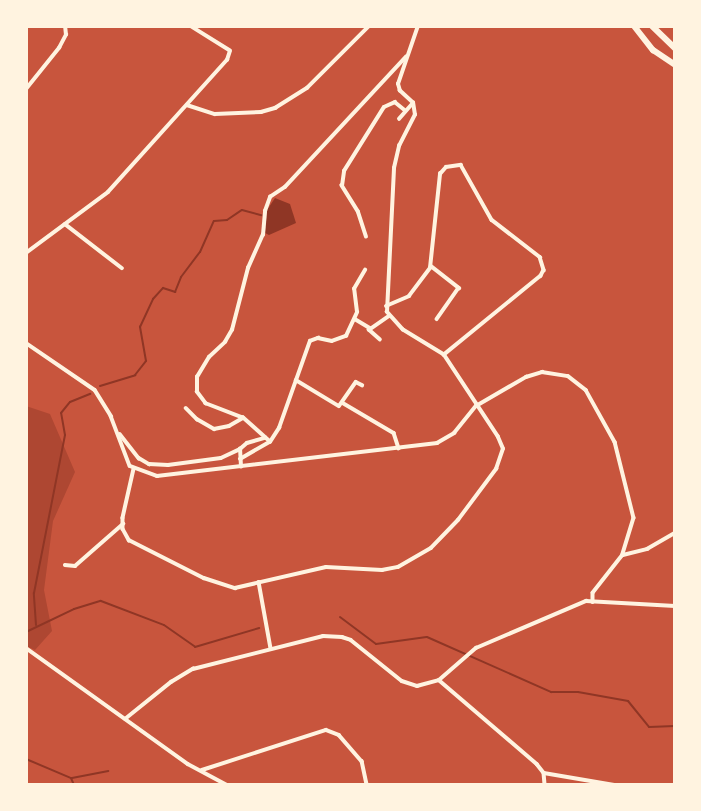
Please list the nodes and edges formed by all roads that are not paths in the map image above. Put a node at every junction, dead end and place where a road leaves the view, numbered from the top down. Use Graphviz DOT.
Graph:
graph roads {
  1 [pos="65,26"];
  2 [pos="190,26"];
  3 [pos="369,26"];
  4 [pos="418,26"];
  5 [pos="634,26"];
  6 [pos="652,26"];
  7 [pos="675,48"];
  8 [pos="406,57"];
  9 [pos="675,65"];
  10 [pos="26,89"];
  11 [pos="413,103"];
  12 [pos="187,105"];
  13 [pos="405,110"];
  14 [pos="399,119"];
  15 [pos="65,225"];
  16 [pos="366,237"];
  17 [pos="26,253"];
  18 [pos="431,266"];
  19 [pos="122,268"];
  20 [pos="365,270"];
  21 [pos="386,306"];
  22 [pos="389,316"];
  23 [pos="355,319"];
  24 [pos="437,319"];
  25 [pos="370,328"];
  26 [pos="380,340"];
  27 [pos="26,343"];
  28 [pos="444,355"];
  29 [pos="296,380"];
  30 [pos="362,385"];
  31 [pos="343,403"];
  32 [pos="476,406"];
  33 [pos="186,408"];
  34 [pos="243,418"];
  35 [pos="118,432"];
  36 [pos="270,439"];
  37 [pos="399,448"];
  38 [pos="240,449"];
  39 [pos="240,459"];
  40 [pos="241,467"];
  41 [pos="134,469"];
  42 [pos="123,524"];
  43 [pos="675,533"];
  44 [pos="623,555"];
  45 [pos="65,565"];
  46 [pos="259,582"];
  47 [pos="593,602"];
  48 [pos="675,606"];
  49 [pos="26,648"];
  50 [pos="271,649"];
  51 [pos="439,680"];
  52 [pos="125,719"];
  53 [pos="201,770"];
  54 [pos="544,773"];
  55 [pos="227,785"];
  56 [pos="368,785"];
  57 [pos="545,785"];
  58 [pos="614,785"];
  1 -- 10 [label="street"];
  2 -- 12 [label="street"];
  3 -- 12 [label="street"];
  4 -- 8 [label="street"];
  5 -- 9 [label="highway"];
  6 -- 7 [label="highway"];
  8 -- 11 [label="street"];
  8 -- 34 [label="street"];
  11 -- 13 [label="street"];
  11 -- 21 [label="street"];
  12 -- 15 [label="street"];
  13 -- 14 [label="street"];
  13 -- 16 [label="street"];
  15 -- 17 [label="street"];
  15 -- 19 [label="street"];
  18 -- 21 [label="street"];
  18 -- 24 [label="street"];
  18 -- 28 [label="street"];
  20 -- 23 [label="street"];
  21 -- 22 [label="street"];
  22 -- 25 [label="street"];
  22 -- 28 [label="street"];
  23 -- 25 [label="street"];
  23 -- 29 [label="street"];
  25 -- 26 [label="street"];
  27 -- 35 [label="street"];
  28 -- 32 [label="street"];
  29 -- 31 [label="street"];
  29 -- 36 [label="street"];
  30 -- 31 [label="street"];
  31 -- 37 [label="street"];
  32 -- 37 [label="street"];
  32 -- 44 [label="street"];
  32 -- 46 [label="street"];
  33 -- 34 [label="street"];
  34 -- 36 [label="street"];
  35 -- 38 [label="street"];
  35 -- 41 [label="street"];
  36 -- 38 [label="street"];
  36 -- 39 [label="street"];
  37 -- 40 [label="street"];
  38 -- 39 [label="street"];
  39 -- 40 [label="street"];
  40 -- 41 [label="street"];
  41 -- 42 [label="street"];
  42 -- 45 [label="street"];
  42 -- 46 [label="street"];
  43 -- 44 [label="street"];
  44 -- 47 [label="street"];
  46 -- 50 [label="street"];
  47 -- 48 [label="street"];
  47 -- 51 [label="street"];
  49 -- 52 [label="street"];
  50 -- 51 [label="street"];
  50 -- 52 [label="street"];
  51 -- 54 [label="street"];
  52 -- 53 [label="street"];
  53 -- 55 [label="street"];
  53 -- 56 [label="street"];
  54 -- 57 [label="street"];
  54 -- 58 [label="street"];
}
